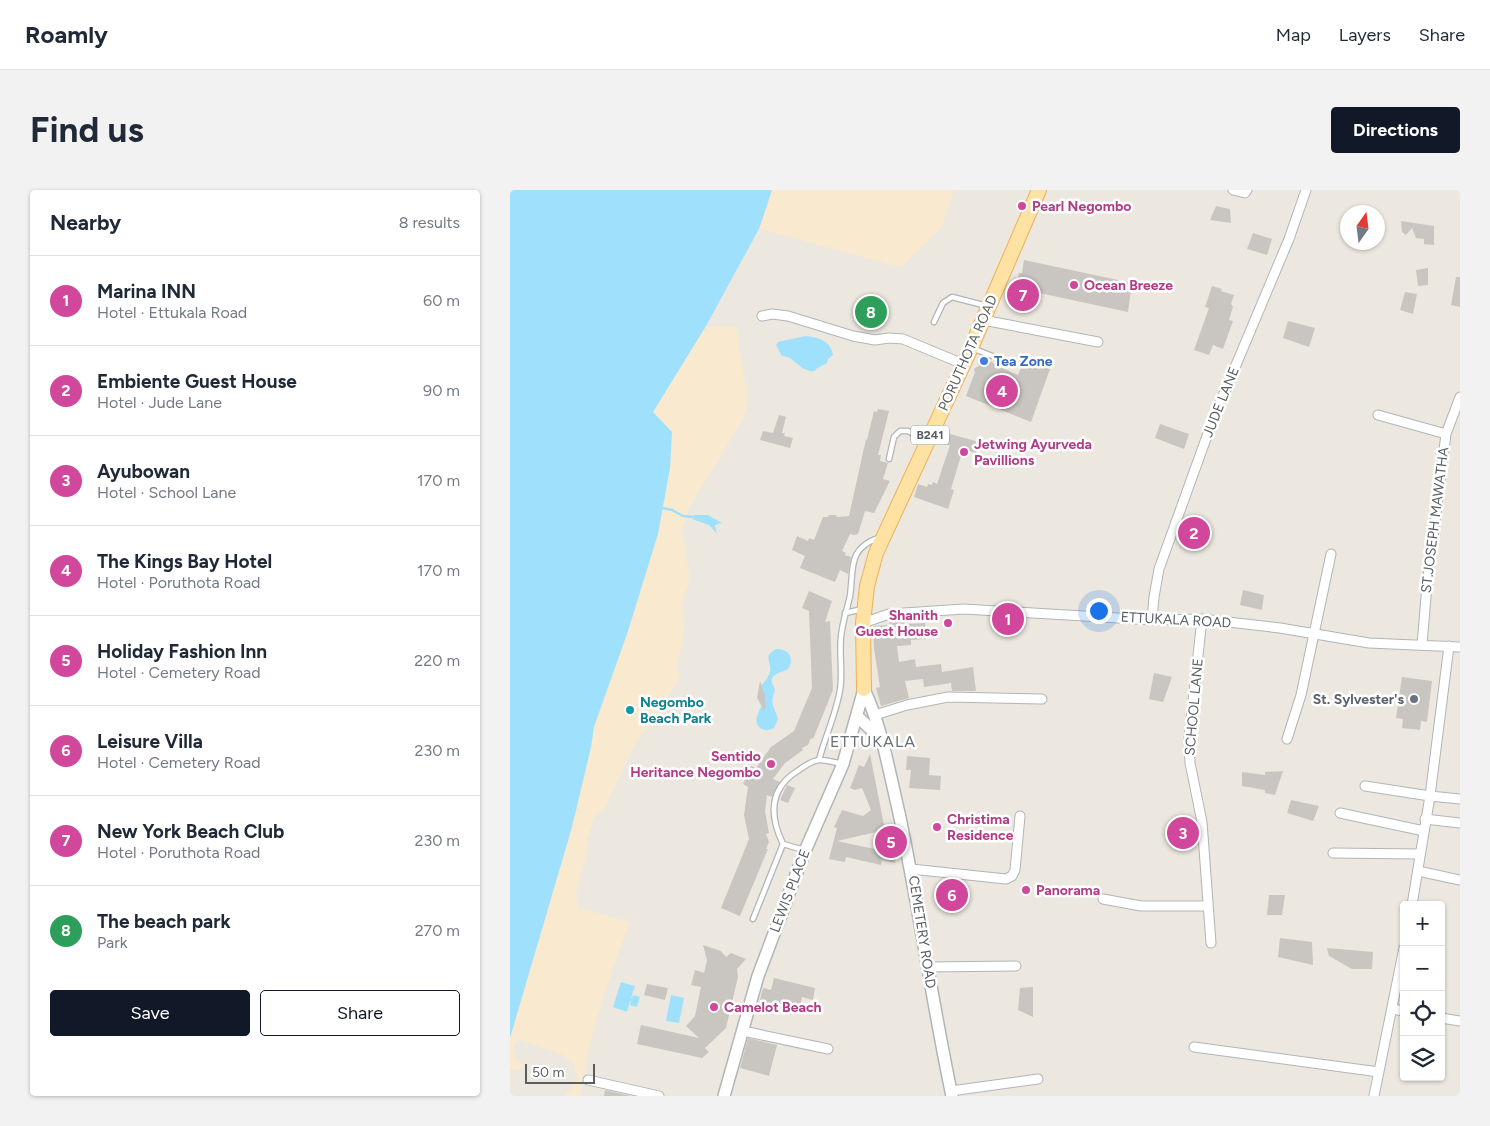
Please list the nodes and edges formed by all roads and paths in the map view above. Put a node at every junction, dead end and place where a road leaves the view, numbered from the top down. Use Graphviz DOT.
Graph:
graph roads {
  1 [pos="1039,190"];
  2 [pos="1233,190"];
  3 [pos="1247,190"];
  4 [pos="1306,190"];
  5 [pos="989,306"];
  6 [pos="762,316"];
  7 [pos="982,320"];
  8 [pos="934,322"];
  9 [pos="1098,342"];
  10 [pos="971,348"];
  11 [pos="1010,363"];
  12 [pos="963,364"];
  13 [pos="1460,397"];
  14 [pos="1378,415"];
  15 [pos="1446,434"];
  16 [pos="928,441"];
  17 [pos="889,459"];
  18 [pos="884,536"];
  19 [pos="1331,554"];
  20 [pos="864,609"];
  21 [pos="845,613"];
  22 [pos="1202,619"];
  23 [pos="1152,620"];
  24 [pos="863,623"];
  25 [pos="1313,634"];
  26 [pos="1422,645"];
  27 [pos="1449,646"];
  28 [pos="1460,647"];
  29 [pos="864,689"];
  30 [pos="1042,699"];
  31 [pos="875,715"];
  32 [pos="857,716"];
  33 [pos="882,739"];
  34 [pos="1287,739"];
  35 [pos="819,760"];
  36 [pos="843,764"];
  37 [pos="1364,786"];
  38 [pos="1430,796"];
  39 [pos="1460,799"];
  40 [pos="1340,813"];
  41 [pos="1020,816"];
  42 [pos="1426,818"];
  43 [pos="1460,823"];
  44 [pos="1424,831"];
  45 [pos="783,844"];
  46 [pos="806,850"];
  47 [pos="1333,853"];
  48 [pos="1420,854"];
  49 [pos="911,869"];
  50 [pos="1418,871"];
  51 [pos="1460,880"];
  52 [pos="1103,899"];
  53 [pos="1413,901"];
  54 [pos="1208,906"];
  55 [pos="753,919"];
  56 [pos="1210,943"];
  57 [pos="1016,966"];
  58 [pos="927,967"];
  59 [pos="1400,968"];
  60 [pos="1392,1009"];
  61 [pos="1400,1010"];
  62 [pos="1445,1019"];
  63 [pos="1460,1021"];
  64 [pos="743,1031"];
  65 [pos="1194,1047"];
  66 [pos="828,1049"];
  67 [pos="1379,1072"];
  68 [pos="1038,1078"];
  69 [pos="588,1080"];
  70 [pos="951,1093"];
  71 [pos="659,1096"];
  72 [pos="724,1096"];
  73 [pos="1374,1096"];
  1 -- 5 [label="main road, PORUTHOTA ROAD / B241"];
  2 -- 3 [label="street"];
  4 -- 23 [label="street, JUDE LANE"];
  5 -- 7 [label="main road, PORUTHOTA ROAD / B241"];
  5 -- 8 [label="lane"];
  6 -- 12 [label="street"];
  7 -- 9 [label="street"];
  7 -- 10 [label="main road, PORUTHOTA ROAD / B241"];
  10 -- 11 [label="lane"];
  10 -- 12 [label="main road, PORUTHOTA ROAD / B241"];
  12 -- 16 [label="main road, PORUTHOTA ROAD / B241"];
  13 -- 15 [label="street, ST.JOSEPH MAWATHA"];
  14 -- 15 [label="street"];
  15 -- 26 [label="street, ST.JOSEPH MAWATHA"];
  16 -- 17 [label="lane"];
  16 -- 18 [label="main road, PORUTHOTA ROAD / B241"];
  18 -- 20 [label="main road, PORUTHOTA ROAD / B241"];
  18 -- 21 [label="lane"];
  19 -- 25 [label="street"];
  20 -- 21 [label="lane"];
  20 -- 24 [label="main road, PORUTHOTA ROAD / B241"];
  21 -- 35 [label="lane"];
  22 -- 23 [label="street, ETTUKALA ROAD"];
  22 -- 25 [label="street, ETTUKALA ROAD"];
  22 -- 54 [label="street, SCHOOL LANE"];
  23 -- 24 [label="street, ETTUKALA ROAD"];
  24 -- 29 [label="main road, PORUTHOTA ROAD / B241"];
  25 -- 26 [label="street, ETTUKALA ROAD"];
  25 -- 34 [label="street"];
  26 -- 27 [label="street, ETTUKALA ROAD"];
  27 -- 28 [label="street, ETTUKALA ROAD"];
  27 -- 38 [label="street"];
  29 -- 31 [label="street, CEMETERY ROAD"];
  29 -- 32 [label="street, LEWIS PLACE"];
  30 -- 31 [label="street"];
  31 -- 33 [label="street, CEMETERY ROAD"];
  32 -- 33 [label="street"];
  32 -- 36 [label="street, LEWIS PLACE"];
  33 -- 49 [label="street, CEMETERY ROAD"];
  35 -- 36 [label="lane"];
  35 -- 45 [label="lane"];
  36 -- 46 [label="street, LEWIS PLACE"];
  37 -- 38 [label="street"];
  38 -- 39 [label="street"];
  38 -- 42 [label="street"];
  40 -- 44 [label="street"];
  41 -- 49 [label="street"];
  42 -- 43 [label="street"];
  42 -- 44 [label="street"];
  44 -- 48 [label="street"];
  45 -- 46 [label="lane"];
  45 -- 55 [label="lane"];
  46 -- 64 [label="street, LEWIS PLACE"];
  47 -- 48 [label="street"];
  48 -- 50 [label="street"];
  49 -- 58 [label="street, CEMETERY ROAD"];
  50 -- 51 [label="street"];
  50 -- 53 [label="street"];
  52 -- 54 [label="street"];
  54 -- 56 [label="street, SCHOOL LANE"];
  57 -- 58 [label="street"];
  58 -- 70 [label="street, CEMETERY ROAD"];
  59 -- 60 [label="street"];
  60 -- 61 [label="street"];
  60 -- 67 [label="street"];
  62 -- 63 [label="street"];
  64 -- 66 [label="street"];
  64 -- 72 [label="street, LEWIS PLACE"];
  65 -- 67 [label="street"];
  67 -- 73 [label="street"];
  68 -- 70 [label="street"];
  69 -- 71 [label="street"];
}
